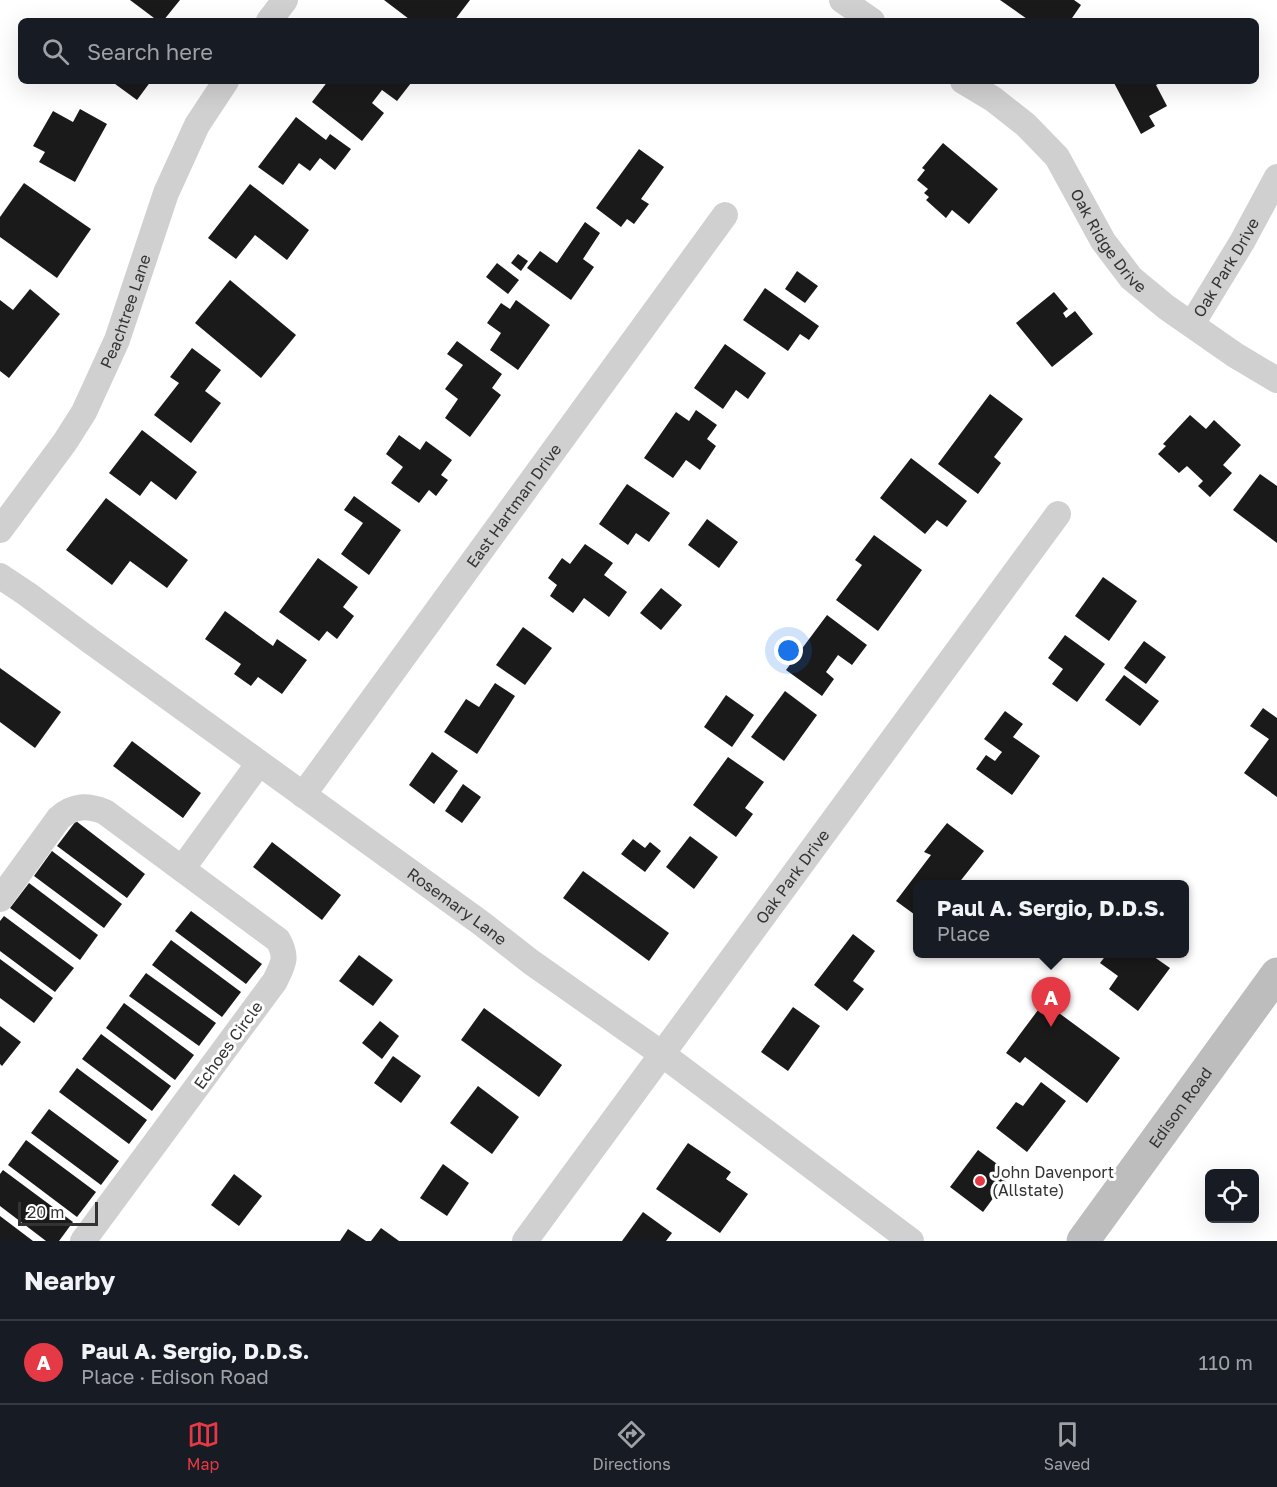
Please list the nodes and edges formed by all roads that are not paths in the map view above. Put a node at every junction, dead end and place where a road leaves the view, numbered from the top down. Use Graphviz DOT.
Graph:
graph roads {
  1 [pos="285,0"];
  2 [pos="842,0"];
  3 [pos="271,18"];
  4 [pos="868,18"];
  5 [pos="224,84"];
  6 [pos="968,84"];
  7 [pos="1277,177"];
  8 [pos="725,215"];
  9 [pos="1192,324"];
  10 [pos="1277,380"];
  11 [pos="1058,514"];
  12 [pos="0,530"];
  13 [pos="0,576"];
  14 [pos="259,763"];
  15 [pos="303,795"];
  16 [pos="182,869"];
  17 [pos="0,899"];
  18 [pos="1277,974"];
  19 [pos="662,1054"];
  20 [pos="83,1241"];
  21 [pos="525,1241"];
  22 [pos="911,1241"];
  23 [pos="1083,1241"];
  1 -- 3 [label="street"];
  2 -- 4 [label="street"];
  5 -- 12 [label="street, Peachtree Lane"];
  6 -- 9 [label="street, Oak Ridge Drive"];
  7 -- 9 [label="street, Oak Park Drive"];
  8 -- 15 [label="street, East Hartman Drive"];
  9 -- 10 [label="street, Oak Ridge Drive"];
  11 -- 19 [label="street, Oak Park Drive"];
  13 -- 14 [label="street, Rosemary Lane"];
  14 -- 15 [label="street, Rosemary Lane"];
  14 -- 16 [label="street"];
  15 -- 19 [label="street, Rosemary Lane"];
  16 -- 17 [label="street, Echoes Circle"];
  16 -- 20 [label="street, Echoes Circle"];
  18 -- 23 [label="main road, Edison Road"];
  19 -- 21 [label="street, Oak Park Drive"];
  19 -- 22 [label="street, Rosemary Lane"];
}
